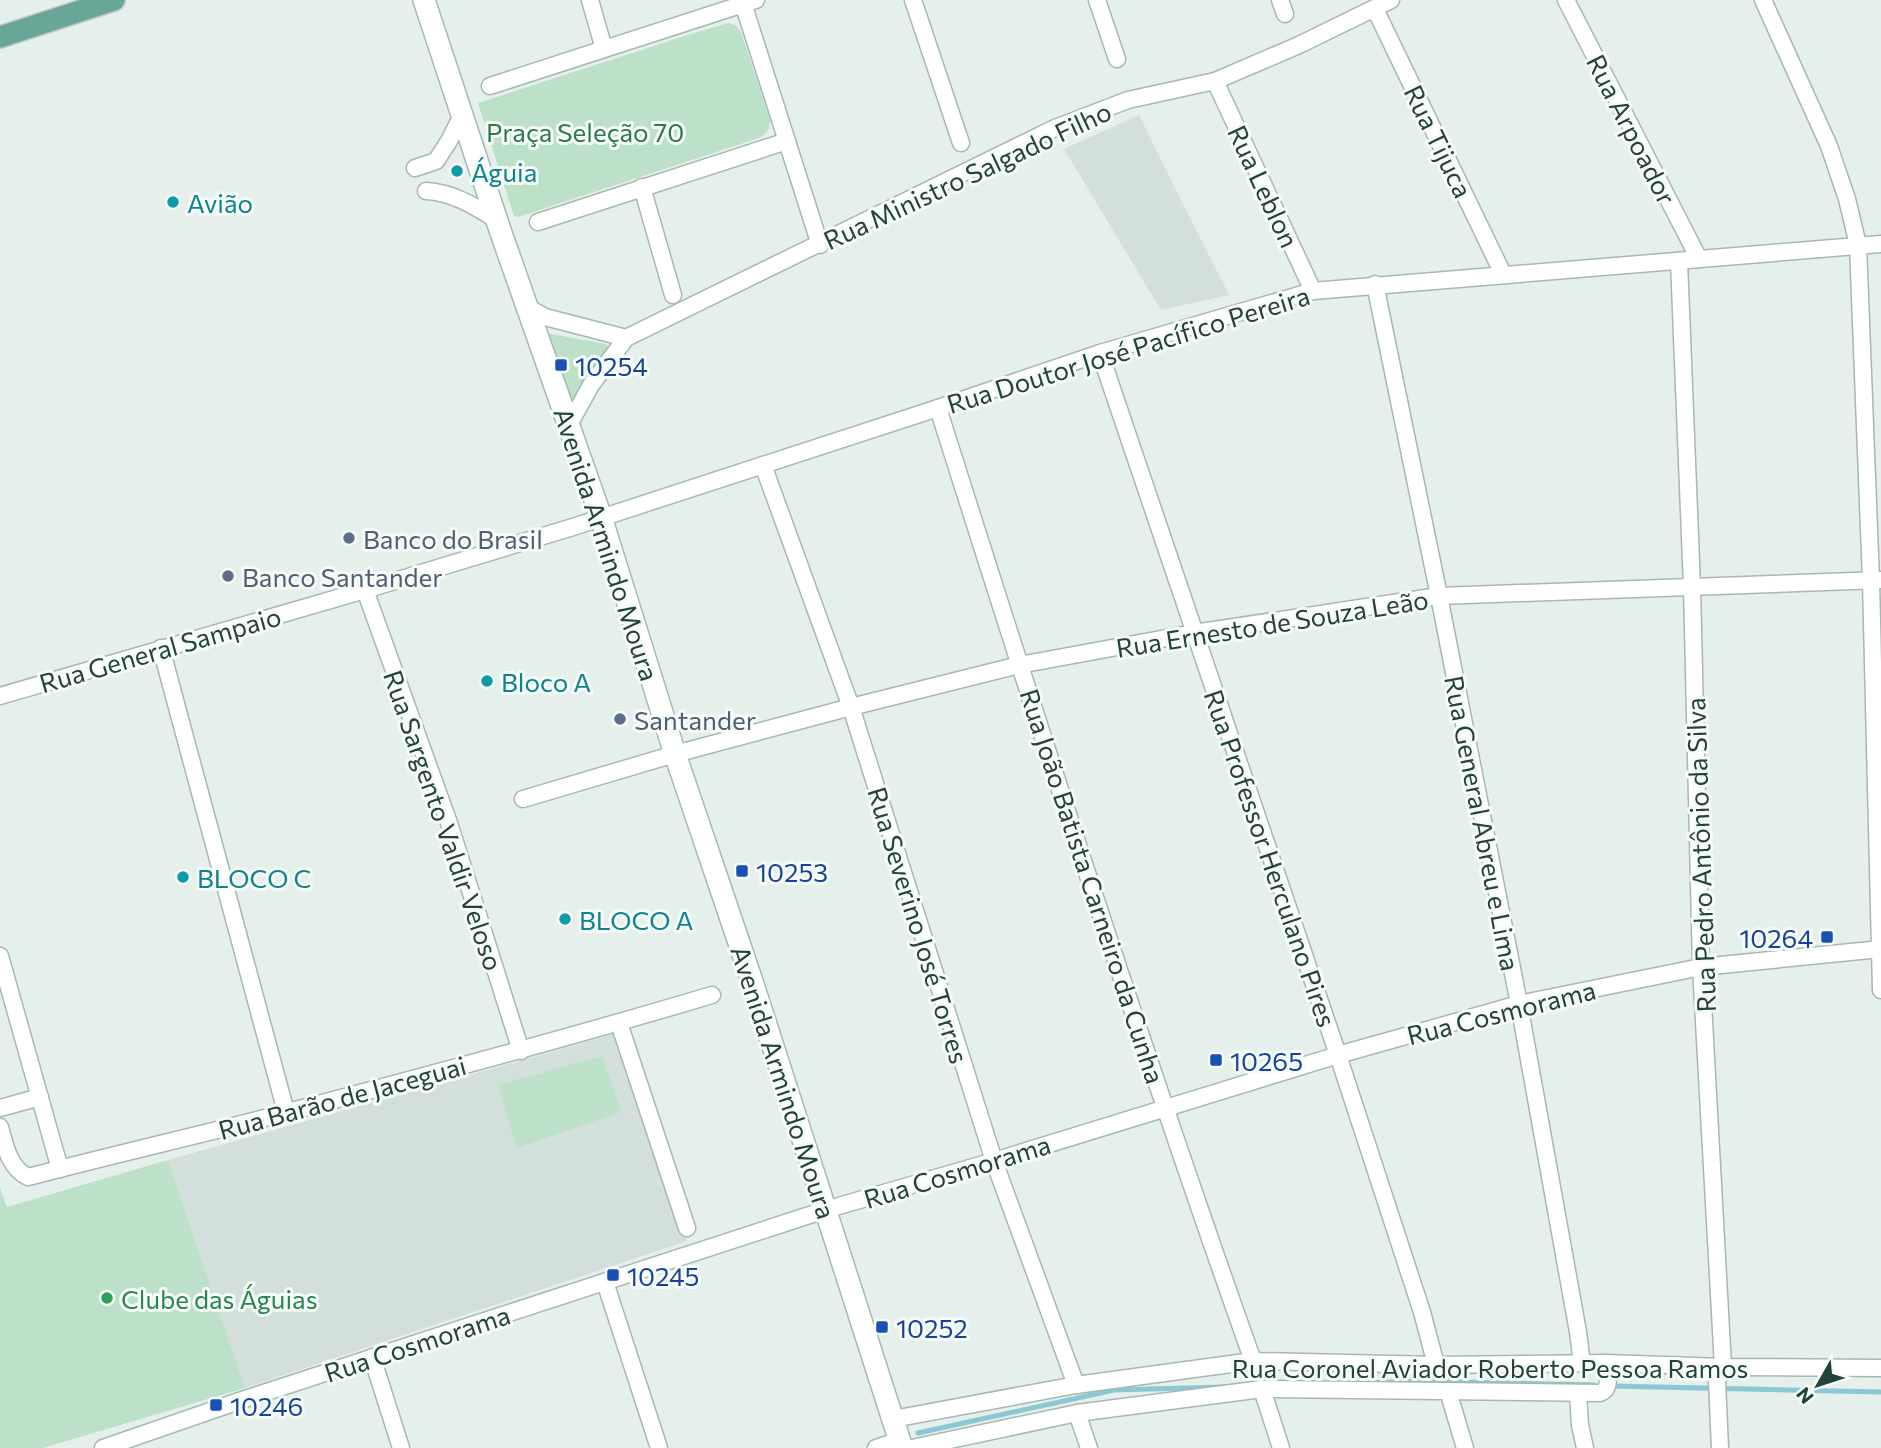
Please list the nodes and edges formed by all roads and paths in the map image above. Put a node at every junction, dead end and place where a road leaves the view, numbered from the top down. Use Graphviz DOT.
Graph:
graph roads {
  1 [pos="114,0"];
  2 [pos="424,0"];
  3 [pos="590,0"];
  4 [pos="913,0"];
  5 [pos="1097,0"];
  6 [pos="1391,0"];
  7 [pos="1566,0"];
  8 [pos="1763,0"];
  9 [pos="747,1"];
  10 [pos="1375,9"];
  11 [pos="0,37"];
  12 [pos="604,49"];
  13 [pos="1117,59"];
  14 [pos="1215,81"];
  15 [pos="490,86"];
  16 [pos="462,115"];
  17 [pos="787,141"];
  18 [pos="961,143"];
  19 [pos="436,160"];
  20 [pos="415,168"];
  21 [pos="642,187"];
  22 [pos="426,191"];
  23 [pos="443,194"];
  24 [pos="497,220"];
  25 [pos="538,222"];
  26 [pos="1881,244"];
  27 [pos="820,245"];
  28 [pos="1858,245"];
  29 [pos="1699,259"];
  30 [pos="1679,261"];
  31 [pos="1503,274"];
  32 [pos="1375,284"];
  33 [pos="1313,291"];
  34 [pos="673,295"];
  35 [pos="527,307"];
  36 [pos="626,338"];
  37 [pos="1100,353"];
  38 [pos="938,408"];
  39 [pos="569,425"];
  40 [pos="763,465"];
  41 [pos="601,517"];
  42 [pos="1876,580"];
  43 [pos="1692,587"];
  44 [pos="365,590"];
  45 [pos="1439,596"];
  46 [pos="1194,633"];
  47 [pos="161,648"];
  48 [pos="1019,665"];
  49 [pos="0,696"];
  50 [pos="850,707"];
  51 [pos="675,754"];
  52 [pos="523,799"];
  53 [pos="1880,949"];
  54 [pos="0,956"];
  55 [pos="1701,967"];
  56 [pos="1881,990"];
  57 [pos="712,995"];
  58 [pos="1519,1004"];
  59 [pos="619,1023"];
  60 [pos="521,1051"];
  61 [pos="1339,1055"];
  62 [pos="40,1097"];
  63 [pos="1166,1107"];
  64 [pos="0,1108"];
  65 [pos="286,1112"];
  66 [pos="0,1127"];
  67 [pos="994,1161"];
  68 [pos="60,1169"];
  69 [pos="825,1210"];
  70 [pos="687,1228"];
  71 [pos="605,1282"];
  72 [pos="372,1357"];
  73 [pos="1253,1362"];
  74 [pos="1582,1364"];
  75 [pos="1436,1365"];
  76 [pos="1881,1368"];
  77 [pos="1607,1376"];
  78 [pos="1719,1381"];
  79 [pos="1076,1385"];
  80 [pos="1262,1389"];
  81 [pos="1448,1391"];
  82 [pos="1578,1394"];
  83 [pos="1077,1413"];
  84 [pos="893,1419"];
  85 [pos="151,1441"];
  86 [pos="905,1445"];
  87 [pos="103,1448"];
  88 [pos="401,1448"];
  89 [pos="659,1448"];
  90 [pos="876,1448"];
  91 [pos="1089,1448"];
  92 [pos="1281,1448"];
  93 [pos="1465,1448"];
  94 [pos="1584,1448"];
  95 [pos="1720,1448"];
  1 -- 11 [label="main road"];
  2 -- 16 [label="main road, Avenida Armindo Moura"];
  3 -- 12 [label="street"];
  4 -- 18 [label="street"];
  5 -- 13 [label="street"];
  6 -- 10 [label="street, Rua Ministro Salgado Filho"];
  7 -- 29 [label="street, Rua Arpoador"];
  8 -- 28 [label="street"];
  9 -- 12 [label="street"];
  9 -- 17 [label="street"];
  10 -- 14 [label="street, Rua Ministro Salgado Filho"];
  10 -- 31 [label="street, Rua Tijuca"];
  12 -- 15 [label="street"];
  14 -- 27 [label="street, Rua Ministro Salgado Filho"];
  14 -- 33 [label="street, Rua Leblon"];
  16 -- 19 [label="street"];
  16 -- 24 [label="main road, Avenida Armindo Moura"];
  17 -- 21 [label="street"];
  17 -- 27 [label="street"];
  19 -- 20 [label="street"];
  19 -- 23 [label="street"];
  21 -- 25 [label="street"];
  21 -- 34 [label="street"];
  22 -- 23 [label="street"];
  23 -- 24 [label="street"];
  24 -- 35 [label="main road, Avenida Armindo Moura"];
  26 -- 28 [label="street, Rua Doutor José Pacífico Pereira"];
  27 -- 36 [label="street, Rua Ministro Salgado Filho"];
  28 -- 29 [label="street, Rua Doutor José Pacífico Pereira"];
  28 -- 42 [label="street"];
  29 -- 30 [label="street, Rua Doutor José Pacífico Pereira"];
  30 -- 31 [label="street, Rua Doutor José Pacífico Pereira"];
  30 -- 43 [label="street, Rua Pedro Antônio da Silva"];
  31 -- 32 [label="street, Rua Doutor José Pacífico Pereira"];
  32 -- 33 [label="street, Rua Doutor José Pacífico Pereira"];
  32 -- 45 [label="street, Rua General Abreu e Lima"];
  33 -- 37 [label="street, Rua Doutor José Pacífico Pereira"];
  35 -- 36 [label="street"];
  35 -- 39 [label="main road, Avenida Armindo Moura"];
  36 -- 39 [label="street, Rua Ministro Salgado Filho"];
  37 -- 38 [label="street, Rua Doutor José Pacífico Pereira"];
  37 -- 46 [label="street, Rua Professor Herculano Pires"];
  38 -- 40 [label="street, Rua Doutor José Pacífico Pereira"];
  38 -- 48 [label="street, Rua João Batista Carneiro da Cunha"];
  39 -- 41 [label="main road, Avenida Armindo Moura"];
  40 -- 41 [label="street, Rua Doutor José Pacífico Pereira"];
  40 -- 50 [label="street, Rua Severino José Torres"];
  41 -- 44 [label="street, Rua General Sampaio"];
  41 -- 51 [label="main road, Avenida Armindo Moura"];
  42 -- 43 [label="street, Rua Ernesto de Souza Leão"];
  42 -- 53 [label="street"];
  43 -- 45 [label="street, Rua Ernesto de Souza Leão"];
  43 -- 55 [label="street, Rua Pedro Antônio da Silva"];
  44 -- 47 [label="street, Rua General Sampaio"];
  44 -- 60 [label="street, Rua Sargento Valdir Veloso"];
  45 -- 46 [label="street, Rua Ernesto de Souza Leão"];
  45 -- 58 [label="street, Rua General Abreu e Lima"];
  46 -- 48 [label="street, Rua Ernesto de Souza Leão"];
  46 -- 61 [label="street, Rua Professor Herculano Pires"];
  47 -- 49 [label="street, Rua General Sampaio"];
  47 -- 65 [label="street"];
  48 -- 50 [label="street, Rua Ernesto de Souza Leão"];
  48 -- 63 [label="street, Rua João Batista Carneiro da Cunha"];
  50 -- 51 [label="street, Rua Ernesto de Souza Leão"];
  50 -- 67 [label="street, Rua Severino José Torres"];
  51 -- 52 [label="street, Rua Ernesto de Souza Leão"];
  51 -- 69 [label="main road, Avenida Armindo Moura"];
  53 -- 55 [label="street, Rua Cosmorama"];
  53 -- 56 [label="street"];
  54 -- 62 [label="street"];
  55 -- 58 [label="street, Rua Cosmorama"];
  55 -- 78 [label="street, Rua Pedro Antônio da Silva"];
  57 -- 59 [label="street, Rua Barão de Jaceguai"];
  58 -- 61 [label="street, Rua Cosmorama"];
  58 -- 74 [label="street, Rua General Abreu e Lima"];
  59 -- 60 [label="street, Rua Barão de Jaceguai"];
  59 -- 70 [label="street"];
  60 -- 65 [label="street, Rua Barão de Jaceguai"];
  61 -- 63 [label="street, Rua Cosmorama"];
  61 -- 75 [label="street, Rua Professor Herculano Pires"];
  62 -- 64 [label="street"];
  62 -- 68 [label="street"];
  63 -- 67 [label="street, Rua Cosmorama"];
  63 -- 73 [label="street, Rua João Batista Carneiro da Cunha"];
  65 -- 68 [label="street, Rua Barão de Jaceguai"];
  66 -- 68 [label="street, Rua Barão de Jaceguai"];
  67 -- 69 [label="street, Rua Cosmorama"];
  67 -- 79 [label="street, Rua Severino José Torres"];
  69 -- 71 [label="street, Rua Cosmorama"];
  69 -- 84 [label="main road, Avenida Armindo Moura"];
  71 -- 72 [label="street, Rua Cosmorama"];
  71 -- 89 [label="street"];
  72 -- 85 [label="street, Rua Cosmorama"];
  72 -- 88 [label="street"];
  73 -- 75 [label="street, Rua Coronel Aviador Roberto Pessoa Ramos"];
  73 -- 79 [label="street, Rua Coronel Aviador Roberto Pessoa Ramos"];
  74 -- 75 [label="street, Rua Coronel Aviador Roberto Pessoa Ramos"];
  74 -- 77 [label="street, Rua Coronel Aviador Roberto Pessoa Ramos"];
  76 -- 78 [label="street, Rua Coronel Aviador Roberto Pessoa Ramos"];
  77 -- 78 [label="street, Rua Coronel Aviador Roberto Pessoa Ramos"];
  77 -- 82 [label="street"];
  78 -- 95 [label="street, Rua Pedro Antônio da Silva"];
  79 -- 84 [label="street, Rua Coronel Aviador Roberto Pessoa Ramos"];
  80 -- 81 [label="street"];
  80 -- 83 [label="street"];
  80 -- 92 [label="street"];
  81 -- 82 [label="street"];
  81 -- 93 [label="street"];
  82 -- 94 [label="street"];
  83 -- 86 [label="street"];
  83 -- 91 [label="street"];
  84 -- 86 [label="main road, Avenida Armindo Moura"];
  85 -- 87 [label="street, Rua Cosmorama"];
  86 -- 90 [label="street"];
}
